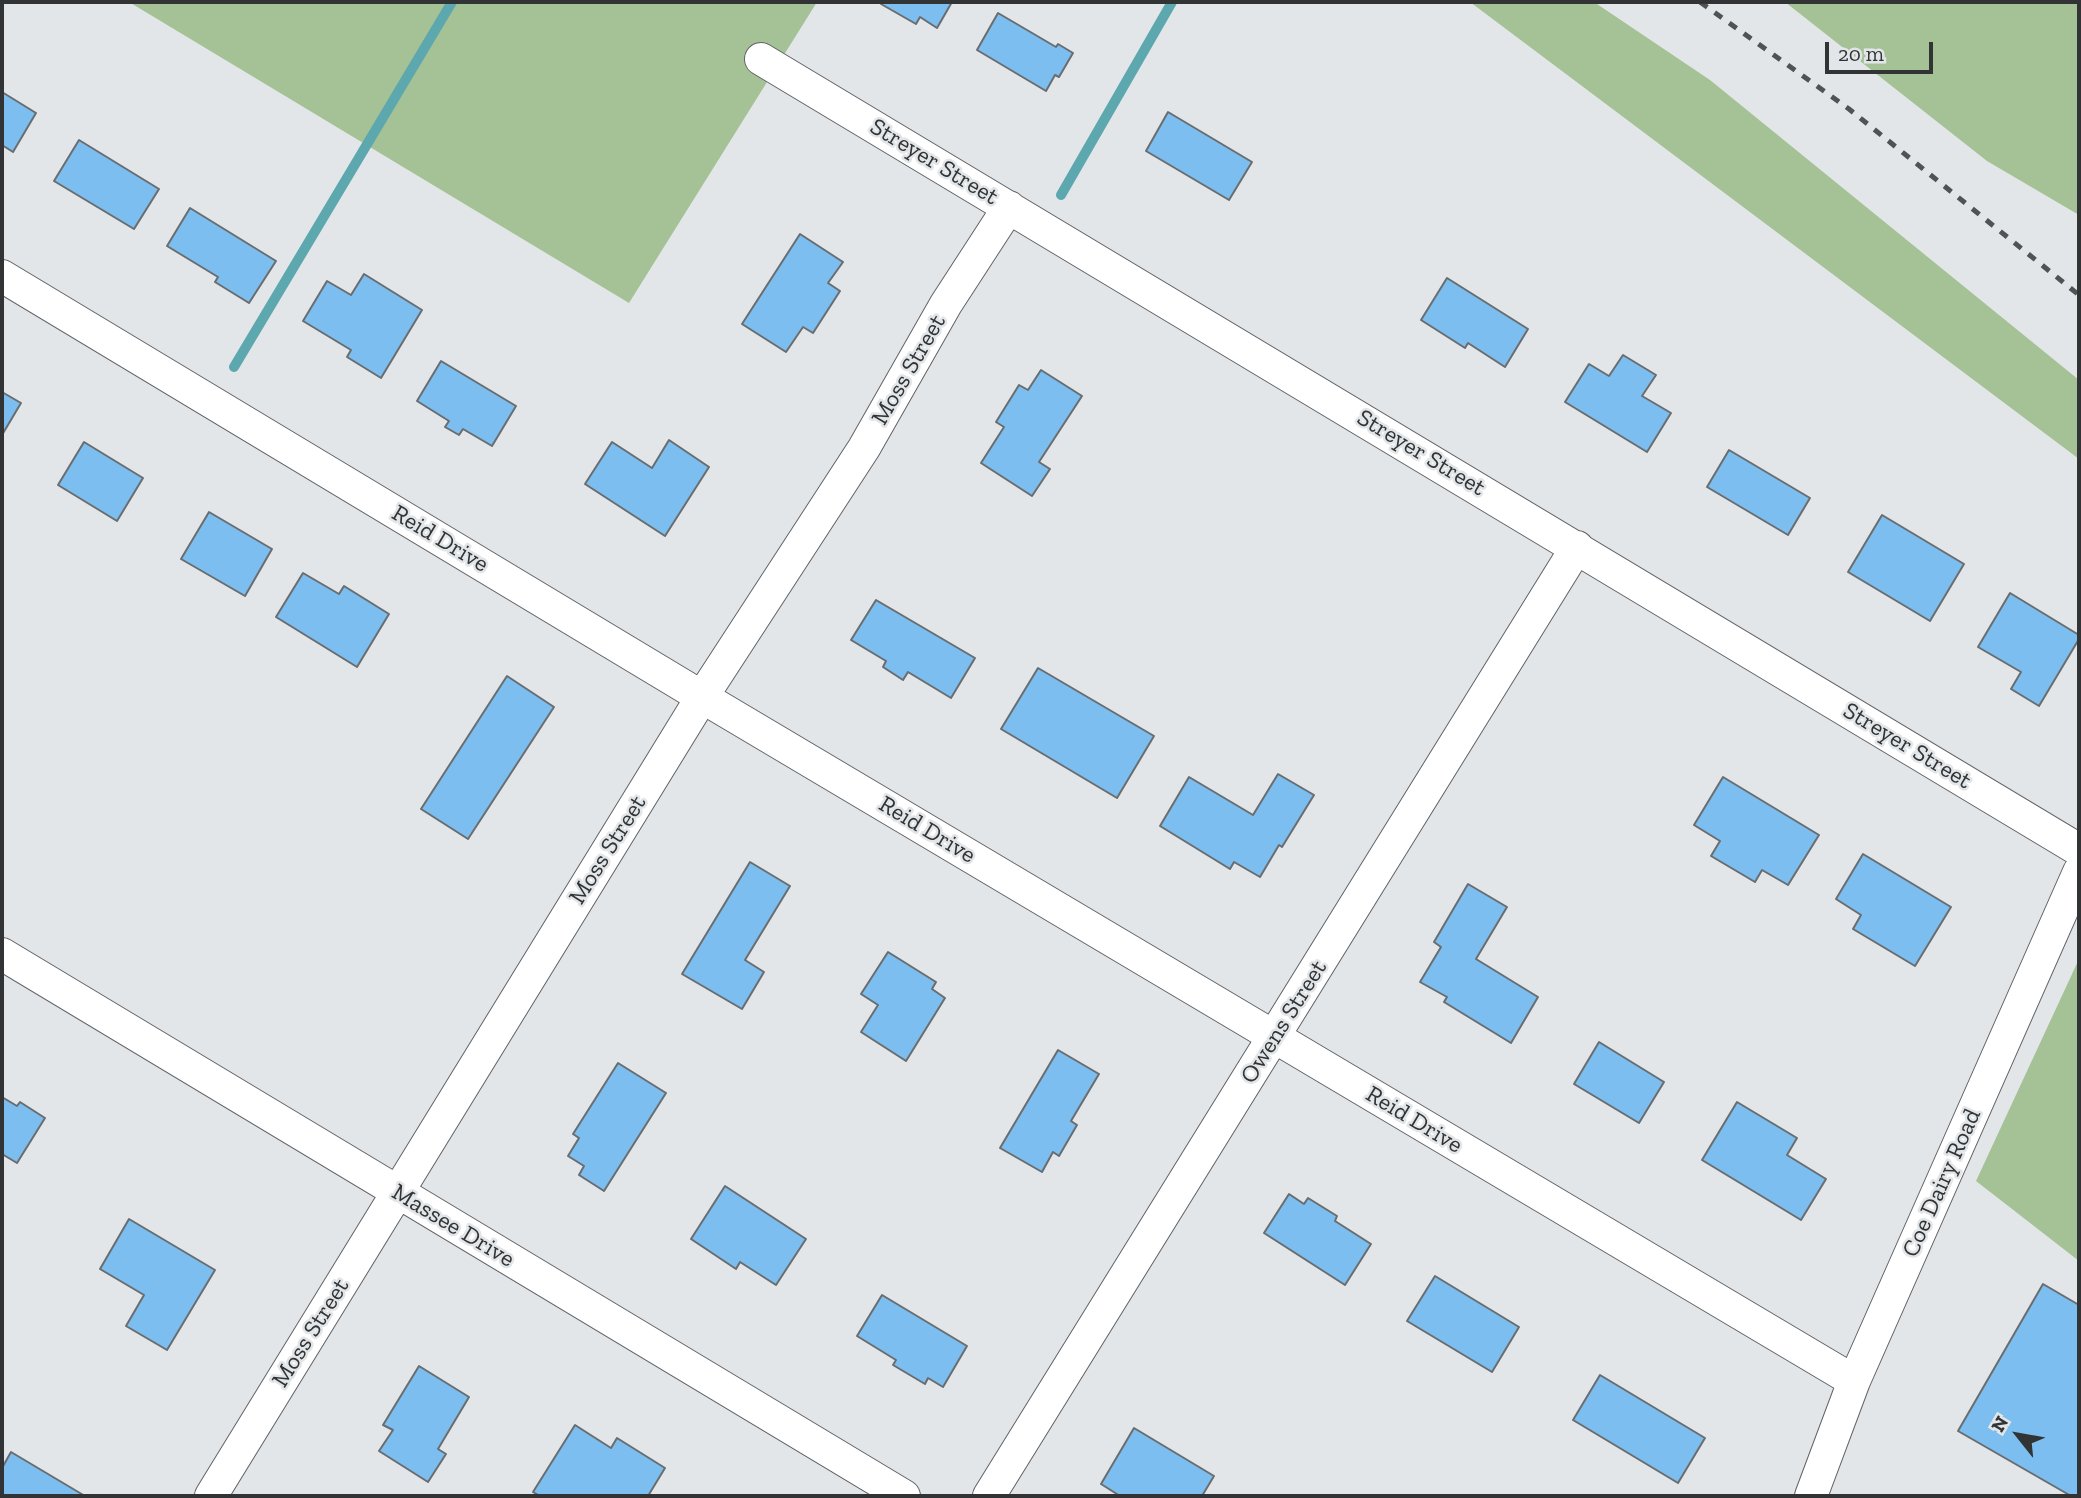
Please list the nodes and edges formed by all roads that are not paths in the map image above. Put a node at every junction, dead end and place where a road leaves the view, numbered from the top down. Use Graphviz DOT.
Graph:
graph roads {
  1 [pos="761,59"];
  2 [pos="1009,207"];
  3 [pos="2,275"];
  4 [pos="1577,547"];
  5 [pos="702,697"];
  6 [pos="2079,850"];
  7 [pos="2079,872"];
  8 [pos="2,954"];
  9 [pos="1275,1037"];
  10 [pos="398,1193"];
  11 [pos="1854,1381"];
  12 [pos="211,1496"];
  13 [pos="904,1496"];
  14 [pos="989,1496"];
  15 [pos="1811,1496"];
  1 -- 2 [label="street, Streyer Street"];
  2 -- 4 [label="street, Streyer Street"];
  2 -- 5 [label="street, Moss Street"];
  3 -- 5 [label="street, Reid Drive"];
  4 -- 6 [label="street, Streyer Street"];
  4 -- 9 [label="street, Owens Street"];
  5 -- 9 [label="street, Reid Drive"];
  5 -- 10 [label="street, Moss Street"];
  7 -- 11 [label="street, Coe Dairy Road"];
  8 -- 10 [label="street, Massee Drive"];
  9 -- 11 [label="street, Reid Drive"];
  9 -- 14 [label="street, Owens Street"];
  10 -- 12 [label="street, Moss Street"];
  10 -- 13 [label="street, Massee Drive"];
  11 -- 15 [label="street, Coe Dairy Road"];
}
